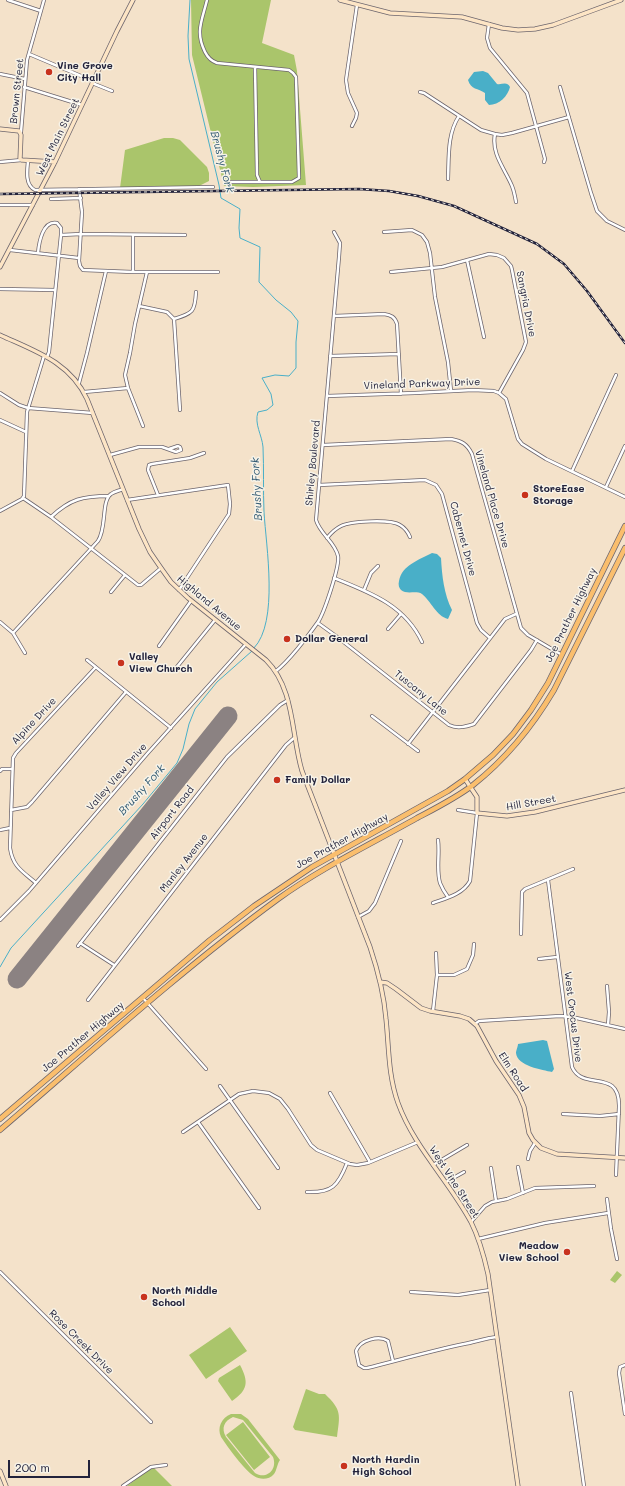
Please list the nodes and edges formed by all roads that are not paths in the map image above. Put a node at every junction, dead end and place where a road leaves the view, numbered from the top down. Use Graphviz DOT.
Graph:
graph roads {
  1 [pos="8,0"];
  2 [pos="44,0"];
  3 [pos="133,0"];
  4 [pos="207,0"];
  5 [pos="340,0"];
  6 [pos="621,0"];
  7 [pos="357,5"];
  8 [pos="41,11"];
  9 [pos="489,24"];
  10 [pos="29,54"];
  11 [pos="255,68"];
  12 [pos="0,74"];
  13 [pos="25,80"];
  14 [pos="93,82"];
  15 [pos="24,86"];
  16 [pos="560,87"];
  17 [pos="112,91"];
  18 [pos="420,92"];
  19 [pos="82,105"];
  20 [pos="459,116"];
  21 [pos="569,117"];
  22 [pos="352,126"];
  23 [pos="536,126"];
  24 [pos="0,129"];
  25 [pos="20,133"];
  26 [pos="495,134"];
  27 [pos="22,160"];
  28 [pos="28,161"];
  29 [pos="0,162"];
  30 [pos="56,162"];
  31 [pos="544,162"];
  32 [pos="448,179"];
  33 [pos="226,182"];
  34 [pos="260,182"];
  35 [pos="213,187"];
  36 [pos="79,189"];
  37 [pos="40,192"];
  38 [pos="81,198"];
  39 [pos="51,199"];
  40 [pos="516,202"];
  41 [pos="0,205"];
  42 [pos="33,205"];
  43 [pos="625,230"];
  44 [pos="334,232"];
  45 [pos="384,232"];
  46 [pos="81,234"];
  47 [pos="61,235"];
  48 [pos="133,235"];
  49 [pos="185,235"];
  50 [pos="10,250"];
  51 [pos="38,253"];
  52 [pos="59,255"];
  53 [pos="79,258"];
  54 [pos="468,260"];
  55 [pos="0,267"];
  56 [pos="431,268"];
  57 [pos="106,271"];
  58 [pos="133,272"];
  59 [pos="147,272"];
  60 [pos="218,272"];
  61 [pos="391,272"];
  62 [pos="0,290"];
  63 [pos="55,290"];
  64 [pos="196,292"];
  65 [pos="140,306"];
  66 [pos="334,316"];
  67 [pos="174,319"];
  68 [pos="0,335"];
  69 [pos="484,337"];
  70 [pos="399,354"];
  71 [pos="330,356"];
  72 [pos="45,357"];
  73 [pos="616,375"];
  74 [pos="79,383"];
  75 [pos="128,388"];
  76 [pos="451,391"];
  77 [pos="84,392"];
  78 [pos="0,393"];
  79 [pos="499,393"];
  80 [pos="401,394"];
  81 [pos="327,396"];
  82 [pos="28,408"];
  83 [pos="180,410"];
  84 [pos="93,413"];
  85 [pos="0,420"];
  86 [pos="143,426"];
  87 [pos="26,432"];
  88 [pos="323,445"];
  89 [pos="625,446"];
  90 [pos="169,449"];
  91 [pos="204,454"];
  92 [pos="110,455"];
  93 [pos="572,471"];
  94 [pos="319,485"];
  95 [pos="606,487"];
  96 [pos="123,489"];
  97 [pos="158,495"];
  98 [pos="109,496"];
  99 [pos="625,497"];
  100 [pos="23,498"];
  101 [pos="127,500"];
  102 [pos="0,511"];
  103 [pos="51,517"];
  104 [pos="625,526"];
  105 [pos="410,537"];
  106 [pos="327,538"];
  107 [pos="625,548"];
  108 [pos="91,549"];
  109 [pos="378,566"];
  110 [pos="161,568"];
  111 [pos="125,575"];
  112 [pos="334,578"];
  113 [pos="179,590"];
  114 [pos="364,590"];
  115 [pos="111,592"];
  116 [pos="191,601"];
  117 [pos="401,614"];
  118 [pos="516,614"];
  119 [pos="216,620"];
  120 [pos="0,622"];
  121 [pos="318,623"];
  122 [pos="388,629"];
  123 [pos="13,632"];
  124 [pos="490,638"];
  125 [pos="537,640"];
  126 [pos="422,642"];
  127 [pos="248,645"];
  128 [pos="159,646"];
  129 [pos="25,653"];
  130 [pos="562,654"];
  131 [pos="87,660"];
  132 [pos="95,668"];
  133 [pos="176,668"];
  134 [pos="276,671"];
  135 [pos="126,692"];
  136 [pos="288,700"];
  137 [pos="432,712"];
  138 [pos="372,716"];
  139 [pos="171,728"];
  140 [pos="294,738"];
  141 [pos="408,744"];
  142 [pos="418,751"];
  143 [pos="12,769"];
  144 [pos="0,771"];
  145 [pos="465,779"];
  146 [pos="471,786"];
  147 [pos="625,790"];
  148 [pos="11,810"];
  149 [pos="458,810"];
  150 [pos="477,813"];
  151 [pos="10,828"];
  152 [pos="0,830"];
  153 [pos="438,840"];
  154 [pos="401,841"];
  155 [pos="334,854"];
  156 [pos="337,863"];
  157 [pos="573,869"];
  158 [pos="548,880"];
  159 [pos="36,883"];
  160 [pos="448,897"];
  161 [pos="433,903"];
  162 [pos="358,917"];
  163 [pos="0,920"];
  164 [pos="520,934"];
  165 [pos="474,944"];
  166 [pos="436,953"];
  167 [pos="558,957"];
  168 [pos="539,959"];
  169 [pos="114,965"];
  170 [pos="437,975"];
  171 [pos="380,982"];
  172 [pos="607,986"];
  173 [pos="143,997"];
  174 [pos="88,1000"];
  175 [pos="148,1003"];
  176 [pos="433,1012"];
  177 [pos="565,1016"];
  178 [pos="475,1024"];
  179 [pos="608,1025"];
  180 [pos="625,1029"];
  181 [pos="206,1069"];
  182 [pos="220,1086"];
  183 [pos="330,1093"];
  184 [pos="230,1100"];
  185 [pos="563,1114"];
  186 [pos="619,1114"];
  187 [pos="0,1119"];
  188 [pos="198,1122"];
  189 [pos="0,1130"];
  190 [pos="183,1132"];
  191 [pos="418,1142"];
  192 [pos="535,1143"];
  193 [pos="467,1145"];
  194 [pos="616,1158"];
  195 [pos="625,1158"];
  196 [pos="528,1159"];
  197 [pos="370,1162"];
  198 [pos="347,1163"];
  199 [pos="433,1165"];
  200 [pos="518,1167"];
  201 [pos="278,1168"];
  202 [pos="491,1168"];
  203 [pos="464,1172"];
  204 [pos="616,1175"];
  205 [pos="446,1182"];
  206 [pos="594,1186"];
  207 [pos="307,1192"];
  208 [pos="523,1193"];
  209 [pos="607,1199"];
  210 [pos="496,1201"];
  211 [pos="259,1208"];
  212 [pos="608,1213"];
  213 [pos="471,1222"];
  214 [pos="478,1239"];
  215 [pos="617,1258"];
  216 [pos="0,1272"];
  217 [pos="491,1290"];
  218 [pos="411,1292"];
  219 [pos="497,1337"];
  220 [pos="394,1361"];
  221 [pos="625,1365"];
  222 [pos="571,1393"];
  223 [pos="625,1414"];
  224 [pos="151,1422"];
  225 [pos="166,1465"];
  226 [pos="0,1472"];
  227 [pos="6,1486"];
  228 [pos="123,1486"];
  229 [pos="518,1486"];
  230 [pos="584,1486"];
  1 -- 8 [label="street"];
  2 -- 8 [label="street, Brown Street"];
  3 -- 14 [label="main road, West Main Street"];
  4 -- 11 [label="street"];
  5 -- 7 [label="main road"];
  6 -- 9 [label="main road"];
  7 -- 9 [label="main road"];
  7 -- 22 [label="street"];
  8 -- 10 [label="street, Brown Street"];
  9 -- 23 [label="street"];
  10 -- 13 [label="street, Brown Street"];
  10 -- 14 [label="street"];
  11 -- 34 [label="street"];
  11 -- 34 [label="street"];
  12 -- 13 [label="street"];
  13 -- 15 [label="street, Brown Street"];
  14 -- 17 [label="street"];
  14 -- 19 [label="main road, West Main Street"];
  15 -- 19 [label="street"];
  15 -- 25 [label="street, Brown Street"];
  16 -- 21 [label="street"];
  18 -- 20 [label="street"];
  19 -- 30 [label="main road, West Main Street"];
  20 -- 26 [label="street"];
  20 -- 32 [label="street"];
  21 -- 23 [label="street"];
  21 -- 43 [label="street"];
  23 -- 26 [label="street"];
  23 -- 31 [label="street"];
  24 -- 25 [label="main road"];
  25 -- 27 [label="main road, Brown Street"];
  26 -- 40 [label="street"];
  27 -- 28 [label="main road"];
  27 -- 29 [label="street"];
  28 -- 30 [label="main road"];
  28 -- 37 [label="street"];
  30 -- 37 [label="main road, West Main Street"];
  33 -- 34 [label="street"];
  35 -- 36 [label="street"];
  36 -- 37 [label="street"];
  36 -- 38 [label="street"];
  37 -- 42 [label="main road, West Main Street"];
  38 -- 39 [label="street"];
  38 -- 46 [label="street"];
  41 -- 42 [label="street"];
  42 -- 50 [label="main road, West Main Street"];
  44 -- 66 [label="street, Shirley Boulevard"];
  45 -- 56 [label="street"];
  46 -- 47 [label="street"];
  46 -- 48 [label="street"];
  46 -- 53 [label="street"];
  47 -- 51 [label="street"];
  47 -- 52 [label="street"];
  48 -- 49 [label="street"];
  48 -- 58 [label="street"];
  50 -- 51 [label="street"];
  50 -- 55 [label="main road, West Main Street"];
  51 -- 52 [label="street"];
  52 -- 53 [label="street"];
  52 -- 63 [label="street"];
  53 -- 57 [label="street"];
  54 -- 56 [label="street, Sangria Drive"];
  54 -- 69 [label="street"];
  54 -- 79 [label="street, Sangria Drive"];
  56 -- 61 [label="street, Sangria Drive"];
  56 -- 76 [label="street"];
  57 -- 58 [label="street"];
  57 -- 74 [label="street"];
  58 -- 59 [label="street"];
  59 -- 60 [label="street"];
  59 -- 65 [label="street"];
  62 -- 63 [label="street"];
  63 -- 72 [label="street"];
  64 -- 67 [label="street"];
  65 -- 67 [label="street"];
  65 -- 75 [label="street"];
  66 -- 70 [label="street"];
  66 -- 71 [label="street, Shirley Boulevard"];
  67 -- 83 [label="street"];
  68 -- 72 [label="main road, Highland Avenue"];
  70 -- 71 [label="street"];
  70 -- 80 [label="street"];
  71 -- 81 [label="street, Shirley Boulevard"];
  72 -- 74 [label="main road, Highland Avenue"];
  72 -- 82 [label="street"];
  73 -- 93 [label="street"];
  74 -- 77 [label="main road, Highland Avenue"];
  75 -- 77 [label="street"];
  75 -- 86 [label="street"];
  76 -- 79 [label="street, Vineland Parkway Drive"];
  76 -- 80 [label="street, Vineland Parkway Drive"];
  77 -- 84 [label="main road, Highland Avenue"];
  78 -- 82 [label="street"];
  79 -- 93 [label="street"];
  80 -- 81 [label="street, Vineland Parkway Drive"];
  81 -- 88 [label="street, Shirley Boulevard"];
  82 -- 84 [label="street"];
  82 -- 87 [label="street"];
  84 -- 92 [label="main road, Highland Avenue"];
  85 -- 87 [label="street"];
  87 -- 100 [label="street"];
  88 -- 94 [label="street, Shirley Boulevard"];
  88 -- 118 [label="street, Vineland Place Drive"];
  89 -- 95 [label="street"];
  90 -- 92 [label="street"];
  91 -- 97 [label="street"];
  92 -- 96 [label="main road, Highland Avenue"];
  93 -- 95 [label="street"];
  94 -- 106 [label="street, Shirley Boulevard"];
  94 -- 124 [label="street, Cabernet Drive"];
  95 -- 99 [label="street"];
  96 -- 98 [label="street"];
  96 -- 101 [label="main road, Highland Avenue"];
  97 -- 101 [label="street"];
  97 -- 113 [label="street"];
  98 -- 103 [label="street"];
  98 -- 108 [label="street"];
  100 -- 102 [label="street"];
  100 -- 103 [label="street"];
  101 -- 110 [label="main road, Highland Avenue"];
  103 -- 108 [label="street"];
  104 -- 130 [label="highway, Joe Prather Highway"];
  105 -- 106 [label="street"];
  106 -- 112 [label="street, Shirley Boulevard"];
  107 -- 146 [label="highway, Joe Prather Highway"];
  108 -- 111 [label="street"];
  108 -- 123 [label="street"];
  109 -- 114 [label="street"];
  110 -- 111 [label="street"];
  110 -- 113 [label="main road, Highland Avenue"];
  111 -- 115 [label="street"];
  112 -- 114 [label="street"];
  112 -- 121 [label="street, Shirley Boulevard"];
  113 -- 116 [label="main road, Highland Avenue"];
  114 -- 117 [label="street"];
  116 -- 119 [label="main road, Highland Avenue"];
  116 -- 128 [label="street"];
  117 -- 122 [label="street"];
  117 -- 126 [label="street"];
  118 -- 124 [label="street"];
  118 -- 125 [label="street, Vineland Place Drive"];
  119 -- 127 [label="main road, Highland Avenue"];
  119 -- 133 [label="street"];
  120 -- 123 [label="street"];
  121 -- 134 [label="street, Shirley Boulevard"];
  121 -- 137 [label="street, Tuscany Lane"];
  123 -- 129 [label="street"];
  124 -- 137 [label="street"];
  125 -- 130 [label="street, Vineland Place Drive"];
  125 -- 137 [label="street, Tuscany Lane"];
  127 -- 134 [label="main road, Highland Avenue"];
  127 -- 139 [label="street, Valley View Drive"];
  130 -- 145 [label="highway, Joe Prather Highway"];
  131 -- 132 [label="street"];
  132 -- 135 [label="street"];
  132 -- 143 [label="street, Alpine Drive"];
  134 -- 136 [label="main road, Highland Avenue"];
  135 -- 139 [label="street"];
  135 -- 148 [label="street"];
  136 -- 140 [label="main road, Highland Avenue"];
  136 -- 169 [label="street, Airport Road"];
  137 -- 141 [label="street"];
  138 -- 141 [label="street"];
  139 -- 159 [label="street, Valley View Drive"];
  140 -- 155 [label="main road, Highland Avenue"];
  140 -- 169 [label="street, Manley Avenue"];
  141 -- 142 [label="street"];
  143 -- 144 [label="street"];
  143 -- 148 [label="street, Alpine Drive"];
  145 -- 146 [label="main road"];
  145 -- 155 [label="highway, Joe Prather Highway"];
  146 -- 150 [label="main road"];
  146 -- 156 [label="highway, Joe Prather Highway"];
  147 -- 150 [label="main road, Hill Street"];
  148 -- 151 [label="street, Alpine Drive"];
  149 -- 150 [label="street"];
  150 -- 160 [label="street"];
  151 -- 152 [label="street"];
  151 -- 159 [label="street, Alpine Drive"];
  153 -- 160 [label="street"];
  154 -- 162 [label="street"];
  155 -- 156 [label="main road, Highland Avenue"];
  155 -- 173 [label="highway, Joe Prather Highway"];
  156 -- 162 [label="main road, Highland Avenue"];
  156 -- 175 [label="highway, Joe Prather Highway"];
  157 -- 158 [label="street"];
  158 -- 164 [label="street"];
  158 -- 167 [label="street, West Crocus Drive"];
  159 -- 163 [label="street, Valley View Drive"];
  160 -- 161 [label="street"];
  162 -- 171 [label="main road, West Vine Street"];
  165 -- 170 [label="street"];
  166 -- 170 [label="street"];
  167 -- 168 [label="street"];
  167 -- 177 [label="street, West Crocus Drive"];
  169 -- 174 [label="street, Manley Avenue"];
  170 -- 176 [label="street"];
  171 -- 176 [label="main road"];
  171 -- 191 [label="main road, West Vine Street"];
  172 -- 179 [label="street"];
  173 -- 175 [label="street"];
  173 -- 187 [label="highway, Joe Prather Highway"];
  175 -- 181 [label="street"];
  175 -- 189 [label="highway, Joe Prather Highway"];
  176 -- 178 [label="main road"];
  177 -- 178 [label="street"];
  177 -- 179 [label="street"];
  177 -- 186 [label="street, West Crocus Drive"];
  178 -- 192 [label="main road, Elm Road"];
  179 -- 180 [label="street"];
  182 -- 184 [label="street"];
  183 -- 197 [label="street"];
  184 -- 188 [label="street"];
  184 -- 198 [label="street"];
  184 -- 201 [label="street"];
  185 -- 186 [label="street"];
  186 -- 194 [label="street, West Crocus Drive"];
  188 -- 190 [label="street"];
  188 -- 211 [label="street"];
  191 -- 197 [label="street"];
  191 -- 199 [label="main road, West Vine Street"];
  192 -- 194 [label="main road"];
  192 -- 196 [label="street"];
  193 -- 199 [label="street"];
  194 -- 195 [label="main road"];
  194 -- 204 [label="street, West Crocus Drive"];
  197 -- 198 [label="street"];
  198 -- 207 [label="street"];
  199 -- 205 [label="main road, West Vine Street"];
  200 -- 208 [label="street"];
  202 -- 210 [label="street"];
  203 -- 205 [label="street"];
  205 -- 213 [label="main road, West Vine Street"];
  206 -- 208 [label="street"];
  208 -- 210 [label="street"];
  209 -- 212 [label="street"];
  210 -- 213 [label="street"];
  212 -- 214 [label="street"];
  212 -- 215 [label="street"];
  213 -- 214 [label="main road, West Vine Street"];
  214 -- 217 [label="main road, West Vine Street"];
  216 -- 224 [label="street, Rose Creek Drive"];
  217 -- 218 [label="street"];
  217 -- 219 [label="main road, West Vine Street"];
  219 -- 220 [label="street"];
  219 -- 229 [label="main road, West Vine Street"];
  220 -- 220 [label="street"];
  221 -- 223 [label="street"];
  222 -- 230 [label="street"];
  225 -- 228 [label="street"];
  226 -- 227 [label="main road"];
}
